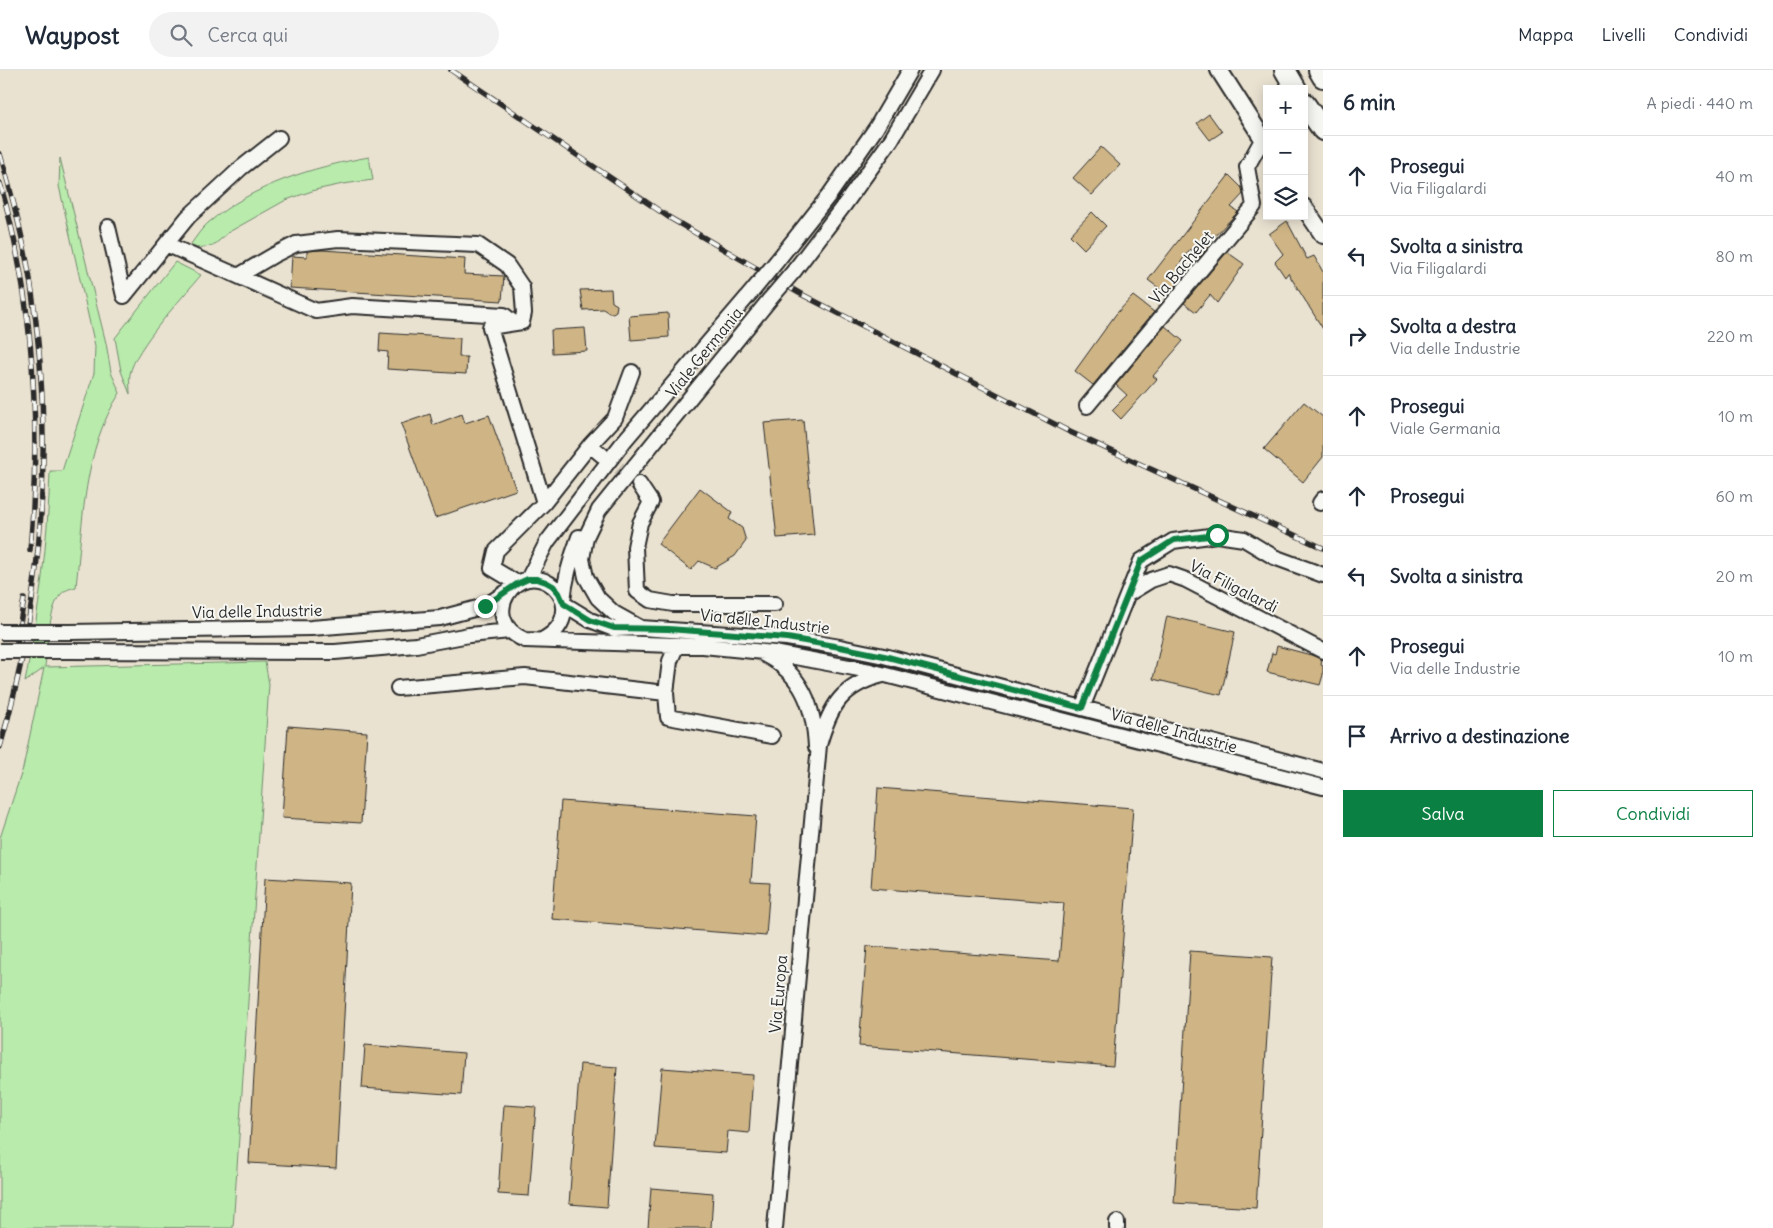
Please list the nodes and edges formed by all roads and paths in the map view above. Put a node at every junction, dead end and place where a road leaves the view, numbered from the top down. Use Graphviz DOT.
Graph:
graph roads {
  1 [pos="910,70"];
  2 [pos="932,70"];
  3 [pos="1219,70"];
  4 [pos="1285,70"];
  5 [pos="1319,70"];
  6 [pos="1323,77"];
  7 [pos="1294,85"];
  8 [pos="1308,109"];
  9 [pos="1323,130"];
  10 [pos="278,138"];
  11 [pos="1263,138"];
  12 [pos="1263,144"];
  13 [pos="1308,213"];
  14 [pos="108,227"];
  15 [pos="1323,235"];
  16 [pos="166,244"];
  17 [pos="238,276"];
  18 [pos="514,323"];
  19 [pos="632,372"];
  20 [pos="1087,406"];
  21 [pos="590,445"];
  22 [pos="602,455"];
  23 [pos="640,484"];
  24 [pos="544,503"];
  25 [pos="599,510"];
  26 [pos="1323,575"];
  27 [pos="517,585"];
  28 [pos="1128,594"];
  29 [pos="563,603"];
  30 [pos="775,604"];
  31 [pos="641,628"];
  32 [pos="668,629"];
  33 [pos="510,631"];
  34 [pos="0,632"];
  35 [pos="542,640"];
  36 [pos="676,645"];
  37 [pos="0,651"];
  38 [pos="1323,651"];
  39 [pos="760,652"];
  40 [pos="884,675"];
  41 [pos="398,688"];
  42 [pos="666,693"];
  43 [pos="1082,708"];
  44 [pos="772,736"];
  45 [pos="817,762"];
  46 [pos="1323,771"];
  47 [pos="1323,787"];
  48 [pos="775,1228"];
  1 -- 27 [label="street, Viale Germania, bridge"];
  2 -- 25 [label="street, Viale Germania, bridge"];
  3 -- 11 [label="main road"];
  4 -- 7 [label="highway"];
  5 -- 6 [label="highway"];
  8 -- 9 [label="highway"];
  10 -- 16 [label="street"];
  12 -- 20 [label="street, Via Bachelet"];
  13 -- 15 [label="main road"];
  14 -- 16 [label="street"];
  16 -- 17 [label="street"];
  17 -- 18 [label="street"];
  17 -- 18 [label="street"];
  18 -- 24 [label="street"];
  19 -- 21 [label="street"];
  21 -- 22 [label="street"];
  21 -- 24 [label="street"];
  23 -- 30 [label="street"];
  24 -- 27 [label="street"];
  25 -- 29 [label="street"];
  25 -- 31 [label="street, Viale Germania"];
  26 -- 28 [label="street, Via Filigalardi"];
  27 -- 29 [label="street"];
  27 -- 33 [label="street"];
  27 -- 34 [label="street, Via delle Industrie, bridge"];
  28 -- 38 [label="street, Via Filigalardi"];
  28 -- 43 [label="street, Via Filigalardi"];
  29 -- 31 [label="street"];
  29 -- 35 [label="street"];
  31 -- 32 [label="street, Viale Germania"];
  32 -- 43 [label="street, Via delle Industrie"];
  33 -- 35 [label="street"];
  33 -- 37 [label="street, bridge"];
  35 -- 36 [label="street, Via delle Industrie"];
  36 -- 39 [label="street, Via delle Industrie"];
  36 -- 42 [label="street"];
  39 -- 40 [label="street, Via delle Industrie"];
  39 -- 45 [label="street, Via Europa"];
  40 -- 45 [label="street, Via Europa"];
  40 -- 47 [label="street, Via delle Industrie"];
  41 -- 42 [label="street"];
  42 -- 44 [label="street"];
  43 -- 46 [label="street, Via delle Industrie"];
  45 -- 48 [label="street, Via Europa"];
}
